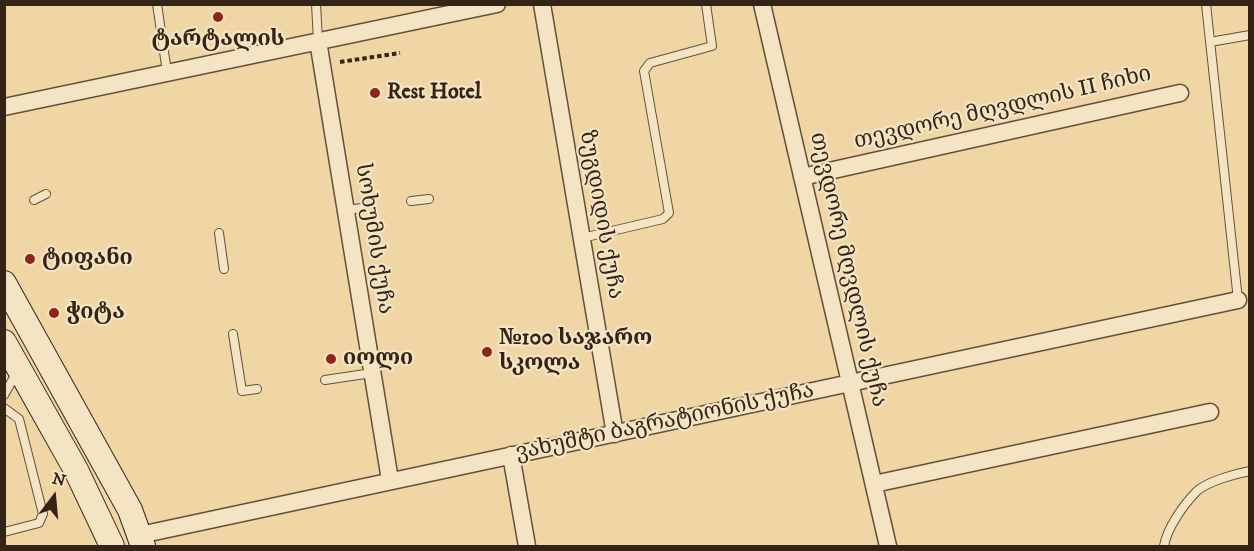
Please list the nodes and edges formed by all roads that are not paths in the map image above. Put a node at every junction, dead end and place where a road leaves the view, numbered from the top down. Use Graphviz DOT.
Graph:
graph roads {
  1 [pos="157,4"];
  2 [pos="316,4"];
  3 [pos="497,4"];
  4 [pos="542,4"];
  5 [pos="706,4"];
  6 [pos="762,4"];
  7 [pos="1206,4"];
  8 [pos="1250,35"];
  9 [pos="318,41"];
  10 [pos="1210,42"];
  11 [pos="167,72"];
  12 [pos="1180,93"];
  13 [pos="4,107"];
  14 [pos="802,177"];
  15 [pos="46,194"];
  16 [pos="429,199"];
  17 [pos="34,200"];
  18 [pos="411,201"];
  19 [pos="219,233"];
  20 [pos="582,238"];
  21 [pos="224,269"];
  22 [pos="4,283"];
  23 [pos="1238,300"];
  24 [pos="233,334"];
  25 [pos="4,342"];
  26 [pos="19,367"];
  27 [pos="372,373"];
  28 [pos="325,380"];
  29 [pos="849,385"];
  30 [pos="257,389"];
  31 [pos="4,395"];
  32 [pos="4,408"];
  33 [pos="1210,412"];
  34 [pos="615,434"];
  35 [pos="511,455"];
  36 [pos="1250,471"];
  37 [pos="390,480"];
  38 [pos="874,484"];
  39 [pos="4,532"];
  40 [pos="142,541"];
  41 [pos="105,545"];
  42 [pos="527,546"];
  43 [pos="888,546"];
  44 [pos="1164,546"];
  1 -- 11 [label="lane"];
  2 -- 9 [label="lane, სოხუმის ქუჩა"];
  3 -- 9 [label="street"];
  4 -- 20 [label="street, ზუგდიდის ქუჩა"];
  5 -- 20 [label="lane"];
  6 -- 14 [label="street, თევდორე მღვდლის ქუჩა"];
  7 -- 10 [label="lane"];
  8 -- 10 [label="lane"];
  9 -- 11 [label="street"];
  9 -- 27 [label="street, სოხუმის ქუჩა"];
  10 -- 23 [label="lane"];
  11 -- 13 [label="street"];
  12 -- 14 [label="street, თევდორე მღვდლის II ჩიხი"];
  14 -- 29 [label="street, თევდორე მღვდლის ქუჩა"];
  15 -- 17 [label="lane"];
  16 -- 18 [label="lane"];
  19 -- 21 [label="lane"];
  20 -- 34 [label="street, ზუგდიდის ქუჩა"];
  22 -- 40 [label="main road"];
  23 -- 29 [label="street, ვახუშტი ბაგრატიონის ქუჩა"];
  24 -- 30 [label="lane"];
  25 -- 26 [label="main road"];
  26 -- 31 [label="lane"];
  26 -- 41 [label="main road"];
  27 -- 28 [label="lane"];
  27 -- 37 [label="street, სოხუმის ქუჩა"];
  29 -- 34 [label="street, ვახუშტი ბაგრატიონის ქუჩა"];
  29 -- 38 [label="street, თევდორე მღვდლის ქუჩა"];
  32 -- 39 [label="lane"];
  33 -- 38 [label="street"];
  34 -- 35 [label="street, ვახუშტი ბაგრატიონის ქუჩა"];
  35 -- 37 [label="street, ვახუშტი ბაგრატიონის ქუჩა"];
  35 -- 42 [label="street"];
  36 -- 44 [label="lane"];
  37 -- 40 [label="street, ვახუშტი ბაგრატიონის ქუჩა"];
  38 -- 43 [label="street, თევდორე მღვდლის ქუჩა"];
  40 -- 41 [label="main road, ვახუშტი ბაგრატიონის ქუჩა"];
}
